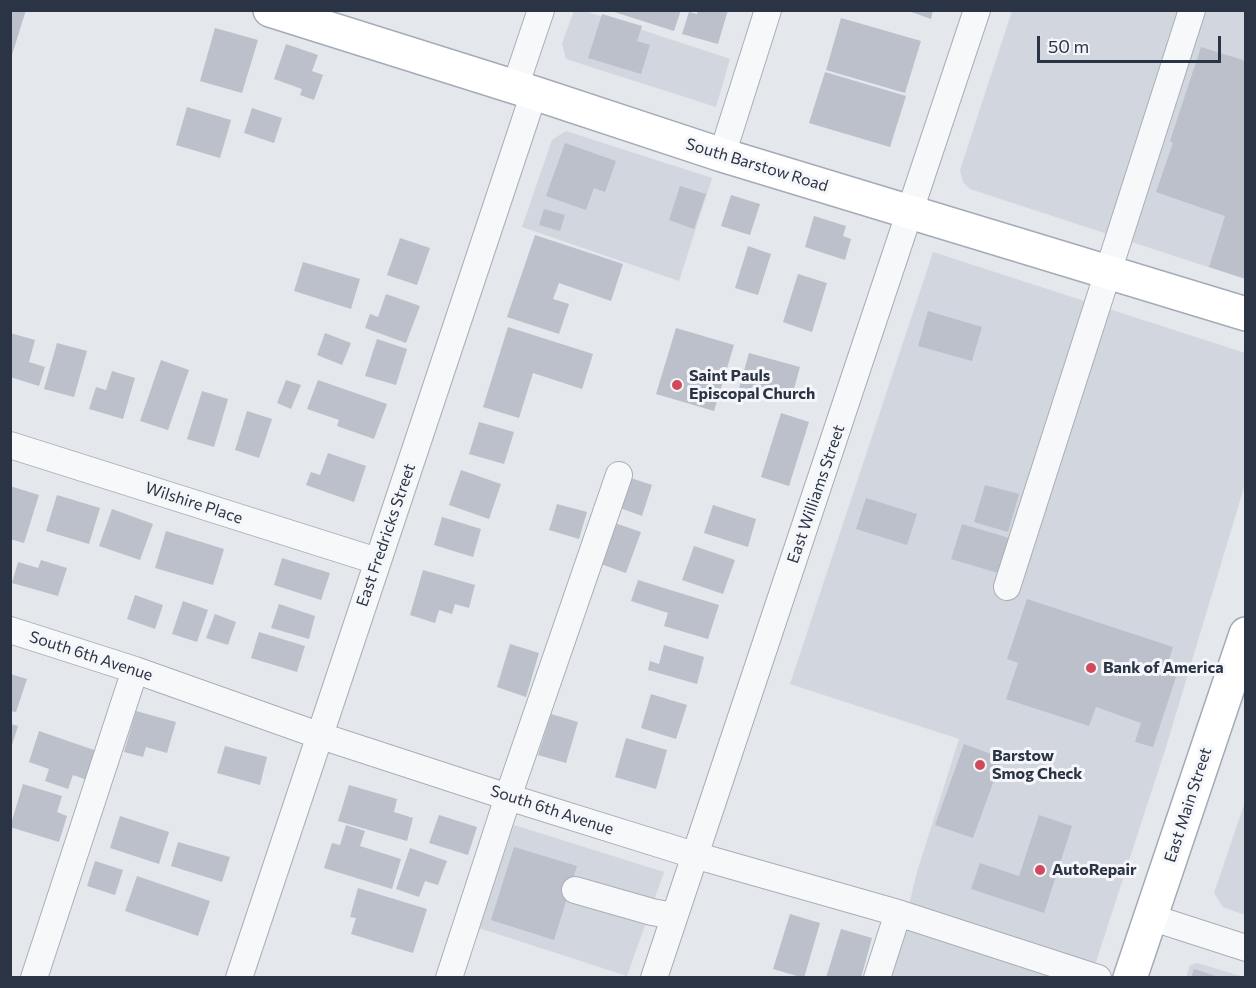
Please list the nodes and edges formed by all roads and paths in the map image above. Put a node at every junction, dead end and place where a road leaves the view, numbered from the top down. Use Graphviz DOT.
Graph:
graph roads {
  1 [pos="270,10"];
  2 [pos="541,10"];
  3 [pos="768,10"];
  4 [pos="978,10"];
  5 [pos="1192,10"];
  6 [pos="321,18"];
  7 [pos="525,90"];
  8 [pos="722,155"];
  9 [pos="910,213"];
  10 [pos="1107,272"];
  11 [pos="1245,314"];
  12 [pos="10,445"];
  13 [pos="619,475"];
  14 [pos="377,561"];
  15 [pos="1007,587"];
  16 [pos="10,630"];
  17 [pos="1245,634"];
  18 [pos="135,670"];
  19 [pos="318,735"];
  20 [pos="508,797"];
  21 [pos="694,855"];
  22 [pos="575,890"];
  23 [pos="898,913"];
  24 [pos="674,916"];
  25 [pos="1150,917"];
  26 [pos="1245,948"];
  27 [pos="34,978"];
  28 [pos="238,978"];
  29 [pos="449,978"];
  30 [pos="654,978"];
  31 [pos="877,978"];
  32 [pos="1098,978"];
  33 [pos="1130,978"];
  1 -- 6 [label="main road, South Barstow Road"];
  2 -- 7 [label="street, East Fredricks Street"];
  3 -- 8 [label="street"];
  4 -- 9 [label="street, East Williams Street"];
  5 -- 10 [label="street"];
  6 -- 7 [label="main road, South Barstow Road"];
  7 -- 8 [label="main road, South Barstow Road"];
  7 -- 14 [label="street, East Fredricks Street"];
  8 -- 9 [label="main road, South Barstow Road"];
  9 -- 10 [label="main road, South Barstow Road"];
  9 -- 21 [label="street, East Williams Street"];
  10 -- 11 [label="main road, South Barstow Road"];
  10 -- 15 [label="street"];
  12 -- 14 [label="street, Wilshire Place"];
  13 -- 20 [label="street"];
  14 -- 19 [label="street, East Fredricks Street"];
  16 -- 18 [label="street, South 6th Avenue"];
  17 -- 25 [label="main road, East Main Street"];
  18 -- 19 [label="street, South 6th Avenue"];
  18 -- 27 [label="street"];
  19 -- 20 [label="street, South 6th Avenue"];
  19 -- 28 [label="street, East Fredricks Street"];
  20 -- 21 [label="street, South 6th Avenue"];
  20 -- 29 [label="street"];
  21 -- 23 [label="street, South 6th Avenue"];
  21 -- 24 [label="street, East Williams Street"];
  22 -- 24 [label="street"];
  23 -- 31 [label="street"];
  23 -- 32 [label="street, South 6th Avenue"];
  24 -- 30 [label="street, East Williams Street"];
  25 -- 26 [label="street"];
  25 -- 33 [label="main road, East Main Street"];
}
